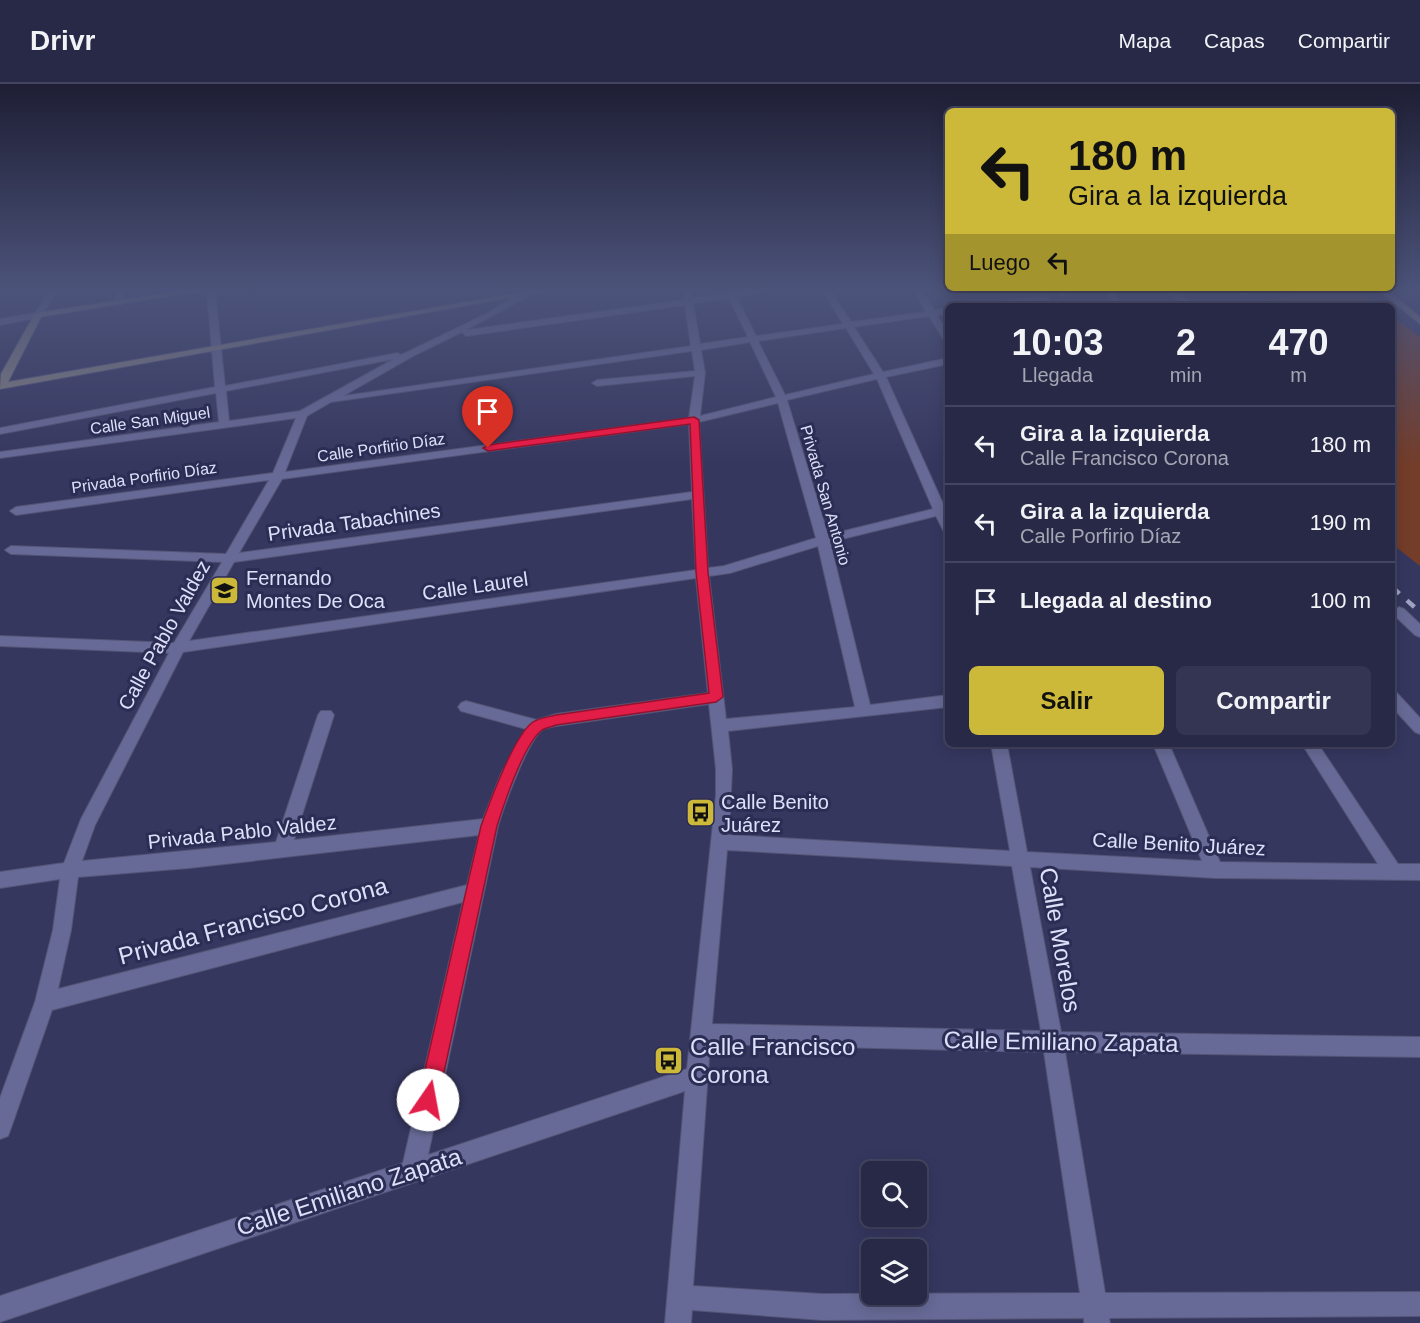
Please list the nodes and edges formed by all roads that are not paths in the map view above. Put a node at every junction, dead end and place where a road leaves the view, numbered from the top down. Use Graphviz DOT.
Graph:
graph roads {
  1 [pos="20,349"];
  2 [pos="196,349"];
  3 [pos="217,349"];
  4 [pos="422,349"];
  5 [pos="697,349"];
  6 [pos="758,349"];
  7 [pos="863,349"];
  8 [pos="412,353"];
  9 [pos="945,362"];
  10 [pos="700,373"];
  11 [pos="880,375"];
  12 [pos="597,383"];
  13 [pos="2,384"];
  14 [pos="221,389"];
  15 [pos="782,399"];
  16 [pos="322,402"];
  17 [pos="303,414"];
  18 [pos="694,420"];
  19 [pos="224,425"];
  20 [pos="0,431"];
  21 [pos="0,455"];
  22 [pos="277,477"];
  23 [pos="699,495"];
  24 [pos="16,511"];
  25 [pos="944,511"];
  26 [pos="823,540"];
  27 [pos="11,550"];
  28 [pos="231,558"];
  29 [pos="702,572"];
  30 [pos="1399,612"];
  31 [pos="1420,632"];
  32 [pos="3,645"];
  33 [pos="178,648"];
  34 [pos="716,697"];
  35 [pos="1395,700"];
  36 [pos="945,701"];
  37 [pos="466,707"];
  38 [pos="864,712"];
  39 [pos="326,715"];
  40 [pos="537,726"];
  41 [pos="720,726"];
  42 [pos="1420,728"];
  43 [pos="1000,747"];
  44 [pos="1162,747"];
  45 [pos="1312,747"];
  46 [pos="489,826"];
  47 [pos="720,842"];
  48 [pos="283,848"];
  49 [pos="1019,858"];
  50 [pos="70,870"];
  51 [pos="1215,870"];
  52 [pos="1393,872"];
  53 [pos="1420,872"];
  54 [pos="0,880"];
  55 [pos="474,891"];
  56 [pos="45,1002"];
  57 [pos="703,1034"];
  58 [pos="1053,1042"];
  59 [pos="1420,1047"];
  60 [pos="697,1076"];
  61 [pos="0,1128"];
  62 [pos="413,1170"];
  63 [pos="680,1297"];
  64 [pos="1420,1304"];
  65 [pos="0,1309"];
  66 [pos="1095,1315"];
  67 [pos="678,1323"];
  1 -- 13 [label="main road"];
  2 -- 13 [label="main road"];
  3 -- 14 [label="street"];
  4 -- 8 [label="street"];
  5 -- 10 [label="street"];
  5 -- 16 [label="street"];
  6 -- 15 [label="street, Privada San Antonio"];
  7 -- 11 [label="street"];
  8 -- 14 [label="street"];
  8 -- 16 [label="street"];
  9 -- 11 [label="street, Calle Porfirio Díaz"];
  10 -- 12 [label="street"];
  10 -- 18 [label="street"];
  11 -- 15 [label="street, Calle Porfirio Díaz"];
  11 -- 25 [label="street"];
  14 -- 19 [label="street"];
  14 -- 20 [label="street"];
  15 -- 18 [label="street, Calle Porfirio Díaz"];
  15 -- 26 [label="street, Privada San Antonio"];
  16 -- 17 [label="street"];
  17 -- 19 [label="street, Calle San Miguel"];
  17 -- 22 [label="street, Calle Pablo Valdez"];
  18 -- 22 [label="street, Calle Porfirio Díaz"];
  18 -- 23 [label="street"];
  19 -- 21 [label="street, Calle San Miguel"];
  22 -- 24 [label="street, Privada Porfirio Díaz"];
  22 -- 28 [label="street, Calle Pablo Valdez"];
  23 -- 28 [label="street, Privada Tabachines"];
  23 -- 29 [label="street"];
  25 -- 26 [label="street, Calle Laurel"];
  26 -- 29 [label="street, Calle Laurel"];
  26 -- 38 [label="street, Privada San Antonio"];
  27 -- 28 [label="street, Privada Tabachines"];
  28 -- 33 [label="street, Calle Pablo Valdez"];
  29 -- 33 [label="street, Calle Laurel"];
  29 -- 34 [label="street"];
  30 -- 31 [label="street"];
  32 -- 33 [label="street, Calle Laurel"];
  33 -- 50 [label="street, Calle Pablo Valdez"];
  34 -- 40 [label="street"];
  34 -- 41 [label="street"];
  35 -- 42 [label="street"];
  36 -- 38 [label="street"];
  37 -- 40 [label="street"];
  38 -- 41 [label="street"];
  39 -- 48 [label="street"];
  40 -- 46 [label="street"];
  41 -- 47 [label="street"];
  43 -- 49 [label="street, Calle Morelos"];
  44 -- 51 [label="street"];
  45 -- 52 [label="street"];
  46 -- 48 [label="street, Privada Pablo Valdez"];
  46 -- 55 [label="street"];
  47 -- 49 [label="street, Calle Benito Juárez"];
  47 -- 57 [label="street"];
  48 -- 50 [label="street, Privada Pablo Valdez"];
  49 -- 51 [label="street, Calle Benito Juárez"];
  49 -- 58 [label="street, Calle Morelos"];
  50 -- 54 [label="street, Privada Pablo Valdez"];
  50 -- 56 [label="street, Calle Pablo Valdez"];
  51 -- 52 [label="street, Calle Benito Juárez"];
  52 -- 53 [label="street, Calle Benito Juárez"];
  55 -- 56 [label="street, Privada Francisco Corona"];
  55 -- 62 [label="street"];
  56 -- 61 [label="street, Calle Pablo Valdez"];
  57 -- 58 [label="street, Calle Emiliano Zapata"];
  57 -- 60 [label="street"];
  58 -- 59 [label="street, Calle Emiliano Zapata"];
  58 -- 66 [label="street, Calle Morelos"];
  60 -- 62 [label="street, Calle Emiliano Zapata"];
  60 -- 63 [label="street"];
  62 -- 65 [label="street, Calle Emiliano Zapata"];
  63 -- 66 [label="street"];
  63 -- 67 [label="street"];
  64 -- 66 [label="street"];
}
